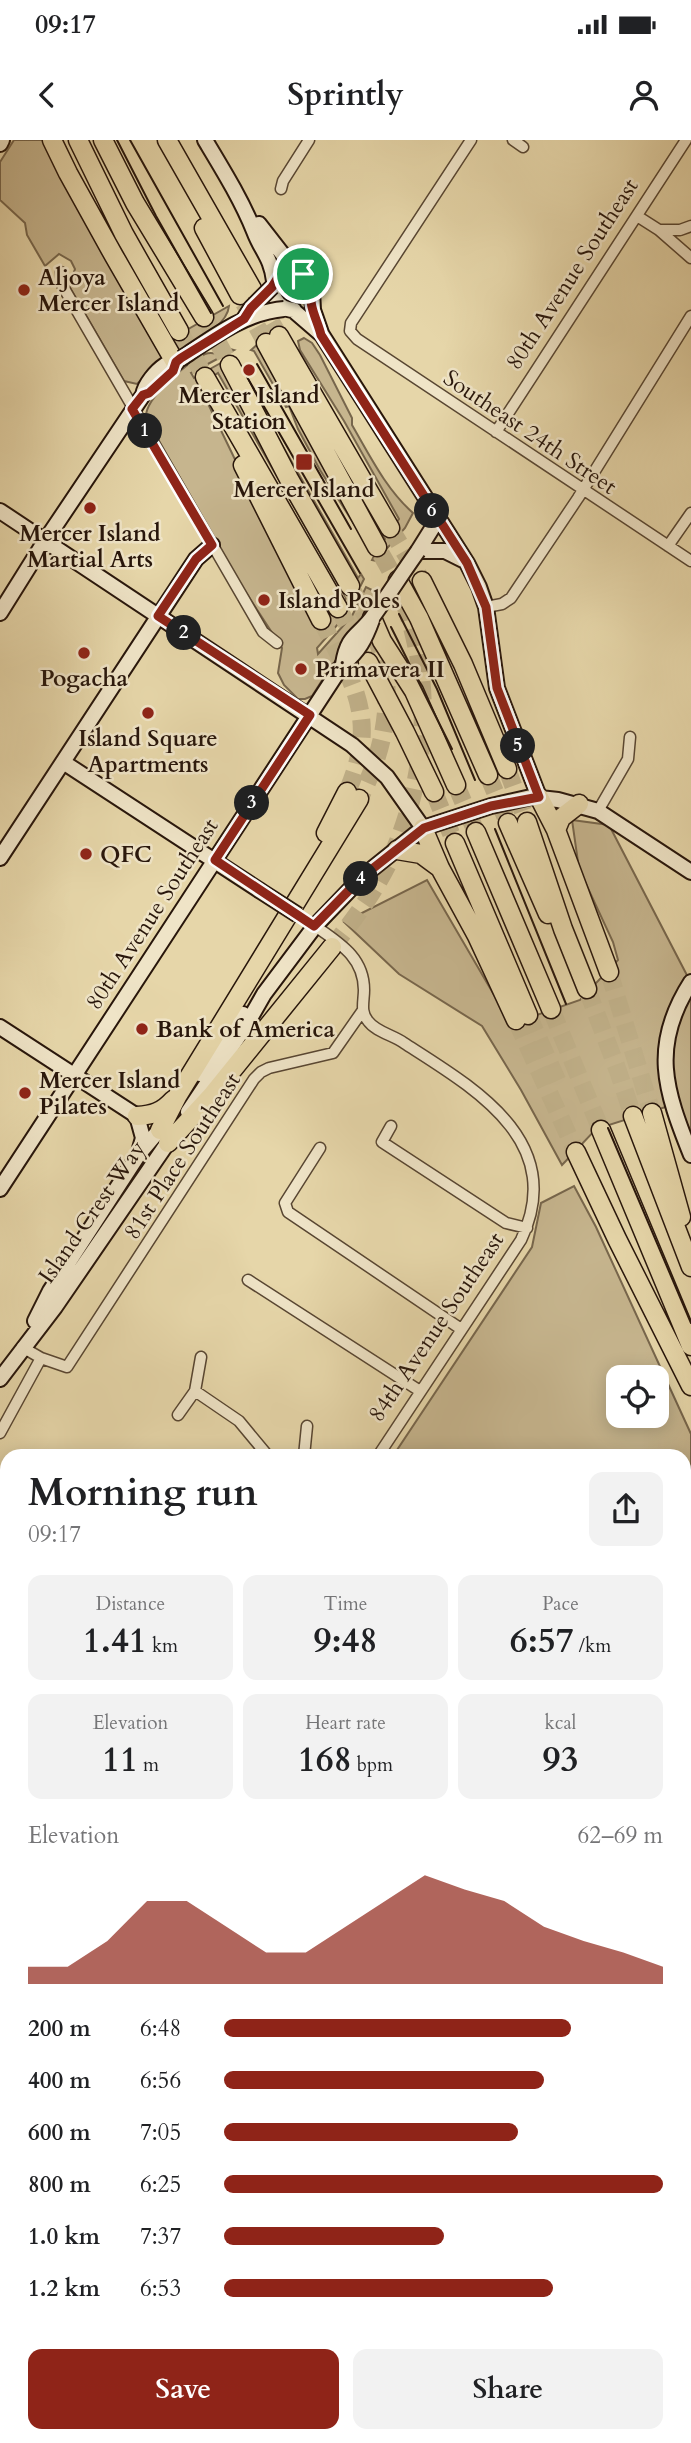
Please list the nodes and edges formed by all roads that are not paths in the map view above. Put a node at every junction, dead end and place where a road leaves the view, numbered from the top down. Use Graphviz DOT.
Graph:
graph roads {
  1 [pos="52,140"];
  2 [pos="78,140"];
  3 [pos="103,140"];
  4 [pos="167,140"];
  5 [pos="205,140"];
  6 [pos="309,140"];
  7 [pos="471,140"];
  8 [pos="513,140"];
  9 [pos="686,140"];
  10 [pos="523,147"];
  11 [pos="281,189"];
  12 [pos="248,213"];
  13 [pos="637,216"];
  14 [pos="691,226"];
  15 [pos="659,230"];
  16 [pos="691,258"];
  17 [pos="61,272"];
  18 [pos="303,274"];
  19 [pos="273,284"];
  20 [pos="246,292"];
  21 [pos="311,297"];
  22 [pos="289,310"];
  23 [pos="691,316"];
  24 [pos="205,317"];
  25 [pos="244,319"];
  26 [pos="179,331"];
  27 [pos="321,335"];
  28 [pos="178,360"];
  29 [pos="230,365"];
  30 [pos="132,409"];
  31 [pos="496,432"];
  32 [pos="582,489"];
  33 [pos="0,511"];
  34 [pos="691,513"];
  35 [pos="438,519"];
  36 [pos="390,528"];
  37 [pos="45,541"];
  38 [pos="212,545"];
  39 [pos="668,546"];
  40 [pos="377,547"];
  41 [pos="418,551"];
  42 [pos="691,561"];
  43 [pos="467,563"];
  44 [pos="398,580"];
  45 [pos="422,581"];
  46 [pos="350,586"];
  47 [pos="486,607"];
  48 [pos="338,608"];
  49 [pos="0,613"];
  50 [pos="158,616"];
  51 [pos="372,618"];
  52 [pos="321,620"];
  53 [pos="277,643"];
  54 [pos="368,662"];
  55 [pos="310,715"];
  56 [pos="630,737"];
  57 [pos="63,762"];
  58 [pos="507,769"];
  59 [pos="488,775"];
  60 [pos="456,785"];
  61 [pos="434,792"];
  62 [pos="353,796"];
  63 [pos="539,797"];
  64 [pos="579,804"];
  65 [pos="598,811"];
  66 [pos="517,823"];
  67 [pos="424,828"];
  68 [pos="555,830"];
  69 [pos="476,832"];
  70 [pos="455,843"];
  71 [pos="397,850"];
  72 [pos="0,858"];
  73 [pos="215,860"];
  74 [pos="440,868"];
  75 [pos="691,872"];
  76 [pos="314,926"];
  77 [pos="332,947"];
  78 [pos="609,972"];
  79 [pos="691,982"];
  80 [pos="587,989"];
  81 [pos="551,1009"];
  82 [pos="363,1010"];
  83 [pos="0,1027"];
  84 [pos="75,1075"];
  85 [pos="178,1095"];
  86 [pos="652,1113"];
  87 [pos="137,1116"];
  88 [pos="633,1116"];
  89 [pos="391,1126"];
  90 [pos="601,1130"];
  91 [pos="164,1137"];
  92 [pos="320,1148"];
  93 [pos="580,1148"];
  94 [pos="139,1154"];
  95 [pos="691,1155"];
  96 [pos="0,1189"];
  97 [pos="527,1228"];
  98 [pos="691,1254"];
  99 [pos="691,1267"];
  100 [pos="248,1280"];
  101 [pos="461,1329"];
  102 [pos="691,1346"];
  103 [pos="22,1347"];
  104 [pos="201,1357"];
  105 [pos="41,1358"];
  106 [pos="0,1379"];
  107 [pos="691,1387"];
  108 [pos="195,1391"];
  109 [pos="421,1391"];
  110 [pos="178,1415"];
  111 [pos="307,1426"];
  112 [pos="0,1433"];
  113 [pos="262,1449"];
  114 [pos="305,1449"];
  115 [pos="383,1449"];
  1 -- 28 [label="highway"];
  2 -- 26 [label="highway"];
  3 -- 24 [label="highway"];
  4 -- 20 [label="highway"];
  5 -- 12 [label="street"];
  6 -- 11 [label="street"];
  7 -- 31 [label="street, Southeast 24th Street"];
  8 -- 10 [label="street"];
  9 -- 13 [label="street, 80th Avenue Southeast"];
  12 -- 18 [label="street"];
  12 -- 19 [label="street"];
  13 -- 15 [label="street"];
  13 -- 31 [label="street, 80th Avenue Southeast"];
  14 -- 15 [label="street"];
  15 -- 16 [label="street"];
  17 -- 30 [label="street"];
  18 -- 19 [label="street"];
  18 -- 21 [label="street"];
  19 -- 22 [label="street"];
  19 -- 25 [label="street, bridge"];
  21 -- 22 [label="street"];
  21 -- 27 [label="street"];
  22 -- 25 [label="street, bridge"];
  22 -- 27 [label="street"];
  23 -- 32 [label="street"];
  25 -- 28 [label="street, bridge"];
  27 -- 35 [label="street"];
  28 -- 30 [label="street"];
  29 -- 46 [label="highway"];
  30 -- 37 [label="street"];
  30 -- 38 [label="street"];
  31 -- 32 [label="street, Southeast 24th Street"];
  32 -- 39 [label="street, Southeast 24th Street"];
  32 -- 47 [label="street"];
  33 -- 37 [label="street"];
  34 -- 39 [label="street"];
  35 -- 41 [label="street, 80th Avenue Southeast"];
  35 -- 43 [label="street"];
  36 -- 40 [label="highway"];
  37 -- 49 [label="street"];
  37 -- 50 [label="street"];
  38 -- 50 [label="street"];
  38 -- 53 [label="street"];
  39 -- 42 [label="street, Southeast 24th Street"];
  41 -- 43 [label="street"];
  41 -- 44 [label="street, 80th Avenue Southeast, bridge"];
  43 -- 47 [label="street"];
  44 -- 51 [label="street, 80th Avenue Southeast, bridge"];
  44 -- 59 [label="highway"];
  45 -- 58 [label="highway"];
  47 -- 63 [label="street"];
  48 -- 52 [label="highway"];
  50 -- 55 [label="street"];
  50 -- 57 [label="street"];
  51 -- 55 [label="street, 80th Avenue Southeast, bridge"];
  51 -- 60 [label="highway"];
  54 -- 61 [label="highway"];
  55 -- 67 [label="street"];
  55 -- 73 [label="street, 80th Avenue Southeast"];
  56 -- 65 [label="street"];
  57 -- 72 [label="street"];
  57 -- 73 [label="street"];
  62 -- 85 [label="highway"];
  63 -- 64 [label="street"];
  63 -- 67 [label="street"];
  63 -- 68 [label="highway"];
  64 -- 65 [label="street"];
  64 -- 68 [label="highway"];
  65 -- 75 [label="street"];
  66 -- 80 [label="highway"];
  67 -- 71 [label="street, Island Crest Way"];
  67 -- 74 [label="highway"];
  68 -- 78 [label="highway"];
  69 -- 81 [label="highway"];
  70 -- 74 [label="highway"];
  71 -- 74 [label="highway"];
  71 -- 76 [label="street, Island Crest Way"];
  73 -- 76 [label="street, bridge"];
  73 -- 84 [label="street, 80th Avenue Southeast"];
  76 -- 82 [label="street"];
  76 -- 91 [label="street, Island Crest Way"];
  77 -- 91 [label="highway"];
  79 -- 95 [label="street"];
  82 -- 97 [label="street, 84th Avenue Southeast"];
  82 -- 105 [label="street, 81st Place Southeast"];
  83 -- 84 [label="street"];
  84 -- 87 [label="street"];
  84 -- 96 [label="street, 80th Avenue Southeast"];
  85 -- 87 [label="highway"];
  85 -- 91 [label="highway"];
  86 -- 98 [label="highway"];
  87 -- 94 [label="street"];
  88 -- 99 [label="highway"];
  89 -- 97 [label="street"];
  90 -- 102 [label="highway"];
  91 -- 94 [label="street, Island Crest Way"];
  91 -- 103 [label="street, Island Crest Way"];
  92 -- 101 [label="street"];
  93 -- 107 [label="highway"];
  94 -- 103 [label="street, Island Crest Way"];
  97 -- 101 [label="street, 84th Avenue Southeast"];
  100 -- 109 [label="street"];
  101 -- 109 [label="street, 84th Avenue Southeast"];
  103 -- 105 [label="street"];
  103 -- 106 [label="street, Island Crest Way"];
  104 -- 108 [label="street"];
  105 -- 112 [label="street"];
  108 -- 110 [label="street"];
  108 -- 113 [label="street"];
  109 -- 115 [label="street, 84th Avenue Southeast"];
  111 -- 114 [label="street"];
}
